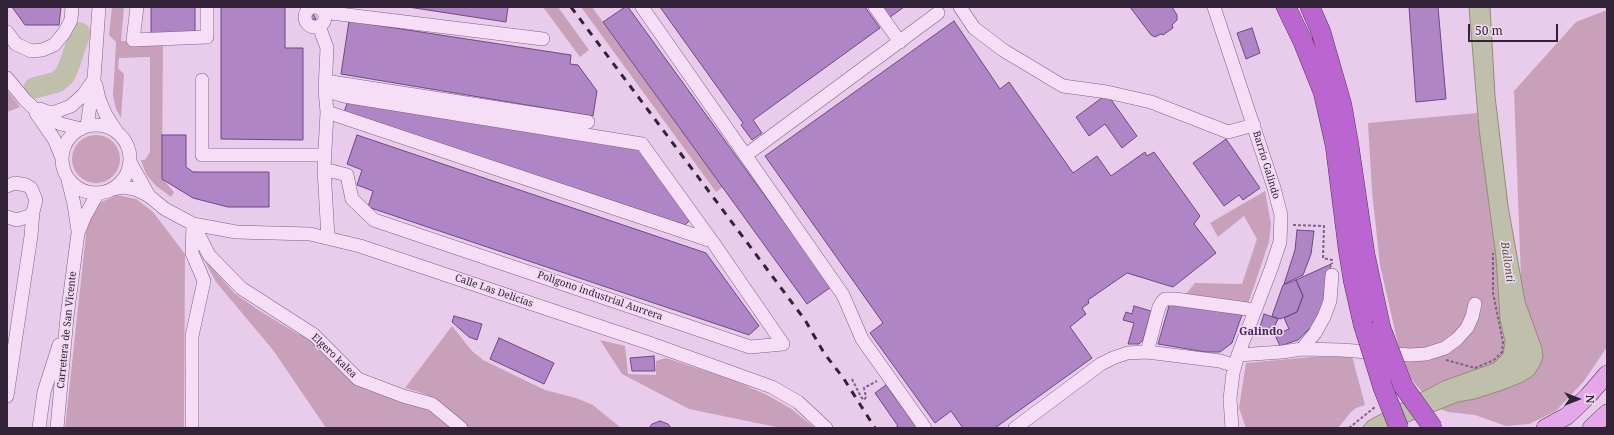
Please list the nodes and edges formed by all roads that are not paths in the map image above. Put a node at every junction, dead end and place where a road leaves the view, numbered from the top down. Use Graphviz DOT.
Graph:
graph roads {
  1 [pos="72,7"];
  2 [pos="99,7"];
  3 [pos="137,7"];
  4 [pos="207,7"];
  5 [pos="642,7"];
  6 [pos="875,7"];
  7 [pos="960,7"];
  8 [pos="1214,7"];
  9 [pos="1286,7"];
  10 [pos="1310,7"];
  11 [pos="306,8"];
  12 [pos="323,12"];
  13 [pos="938,14"];
  14 [pos="319,26"];
  15 [pos="7,32"];
  16 [pos="542,39"];
  17 [pos="900,42"];
  18 [pos="7,78"];
  19 [pos="94,79"];
  20 [pos="202,80"];
  21 [pos="325,86"];
  22 [pos="31,106"];
  23 [pos="327,112"];
  24 [pos="588,122"];
  25 [pos="1254,125"];
  26 [pos="84,127"];
  27 [pos="117,132"];
  28 [pos="325,155"];
  29 [pos="746,155"];
  30 [pos="62,158"];
  31 [pos="130,162"];
  32 [pos="324,169"];
  33 [pos="67,177"];
  34 [pos="7,186"];
  35 [pos="112,189"];
  36 [pos="98,193"];
  37 [pos="149,196"];
  38 [pos="33,212"];
  39 [pos="7,217"];
  40 [pos="193,224"];
  41 [pos="78,233"];
  42 [pos="328,238"];
  43 [pos="712,241"];
  44 [pos="1332,275"];
  45 [pos="1475,304"];
  46 [pos="1255,310"];
  47 [pos="68,317"];
  48 [pos="1302,349"];
  49 [pos="1147,352"];
  50 [pos="1237,361"];
  51 [pos="1607,374"];
  52 [pos="7,396"];
  53 [pos="1607,413"];
  54 [pos="39,428"];
  55 [pos="57,428"];
  56 [pos="192,428"];
  57 [pos="461,428"];
  58 [pos="826,428"];
  59 [pos="925,428"];
  60 [pos="1015,428"];
  61 [pos="1232,428"];
  62 [pos="1398,428"];
  63 [pos="1433,428"];
  64 [pos="1545,428"];
  65 [pos="1591,428"];
  66 [pos="1598,428"];
  1 -- 15 [label="street"];
  2 -- 19 [label="street"];
  3 -- 4 [label="street"];
  5 -- 29 [label="street"];
  6 -- 17 [label="street"];
  7 -- 25 [label="street"];
  8 -- 25 [label="street, Barrio Galindo"];
  9 -- 62 [label="highway, bridge"];
  10 -- 63 [label="highway, bridge"];
  11 -- 12 [label="street"];
  11 -- 14 [label="street"];
  12 -- 14 [label="street"];
  12 -- 16 [label="street"];
  13 -- 17 [label="street"];
  14 -- 21 [label="street"];
  17 -- 29 [label="street"];
  18 -- 22 [label="street"];
  19 -- 22 [label="street"];
  19 -- 26 [label="street"];
  19 -- 27 [label="street"];
  20 -- 28 [label="street"];
  21 -- 23 [label="street"];
  21 -- 24 [label="street"];
  21 -- 43 [label="street, Poligono industrial Aurrera"];
  22 -- 26 [label="street"];
  22 -- 30 [label="street"];
  23 -- 28 [label="street"];
  23 -- 43 [label="street"];
  25 -- 46 [label="street, Barrio Galindo"];
  26 -- 27 [label="street"];
  26 -- 30 [label="street"];
  27 -- 31 [label="street"];
  28 -- 32 [label="street"];
  29 -- 59 [label="street"];
  30 -- 33 [label="street"];
  31 -- 35 [label="street"];
  31 -- 37 [label="street, Calle Las Delicias"];
  32 -- 42 [label="street"];
  32 -- 43 [label="street, Poligono industrial Aurrera"];
  33 -- 36 [label="street"];
  33 -- 41 [label="street, Carretera de San Vicente"];
  34 -- 38 [label="street"];
  35 -- 36 [label="street"];
  35 -- 37 [label="street, Calle Las Delicias"];
  36 -- 41 [label="street, Carretera de San Vicente"];
  37 -- 40 [label="street, Calle Las Delicias"];
  38 -- 39 [label="street"];
  38 -- 52 [label="street"];
  40 -- 42 [label="street, Calle Las Delicias"];
  40 -- 56 [label="street"];
  40 -- 57 [label="street, Elgero kalea"];
  41 -- 47 [label="street, Carretera de San Vicente"];
  42 -- 58 [label="street, Calle Las Delicias"];
  44 -- 48 [label="street"];
  45 -- 48 [label="street"];
  46 -- 49 [label="street"];
  46 -- 50 [label="street, Barrio Galindo"];
  47 -- 54 [label="street"];
  47 -- 55 [label="street, Carretera de San Vicente"];
  48 -- 50 [label="street"];
  49 -- 50 [label="street"];
  49 -- 60 [label="street"];
  50 -- 61 [label="street, Barrio Galindo"];
  51 -- 64 [label="main road"];
  53 -- 65 [label="main road"];
  53 -- 66 [label="main road"];
}
